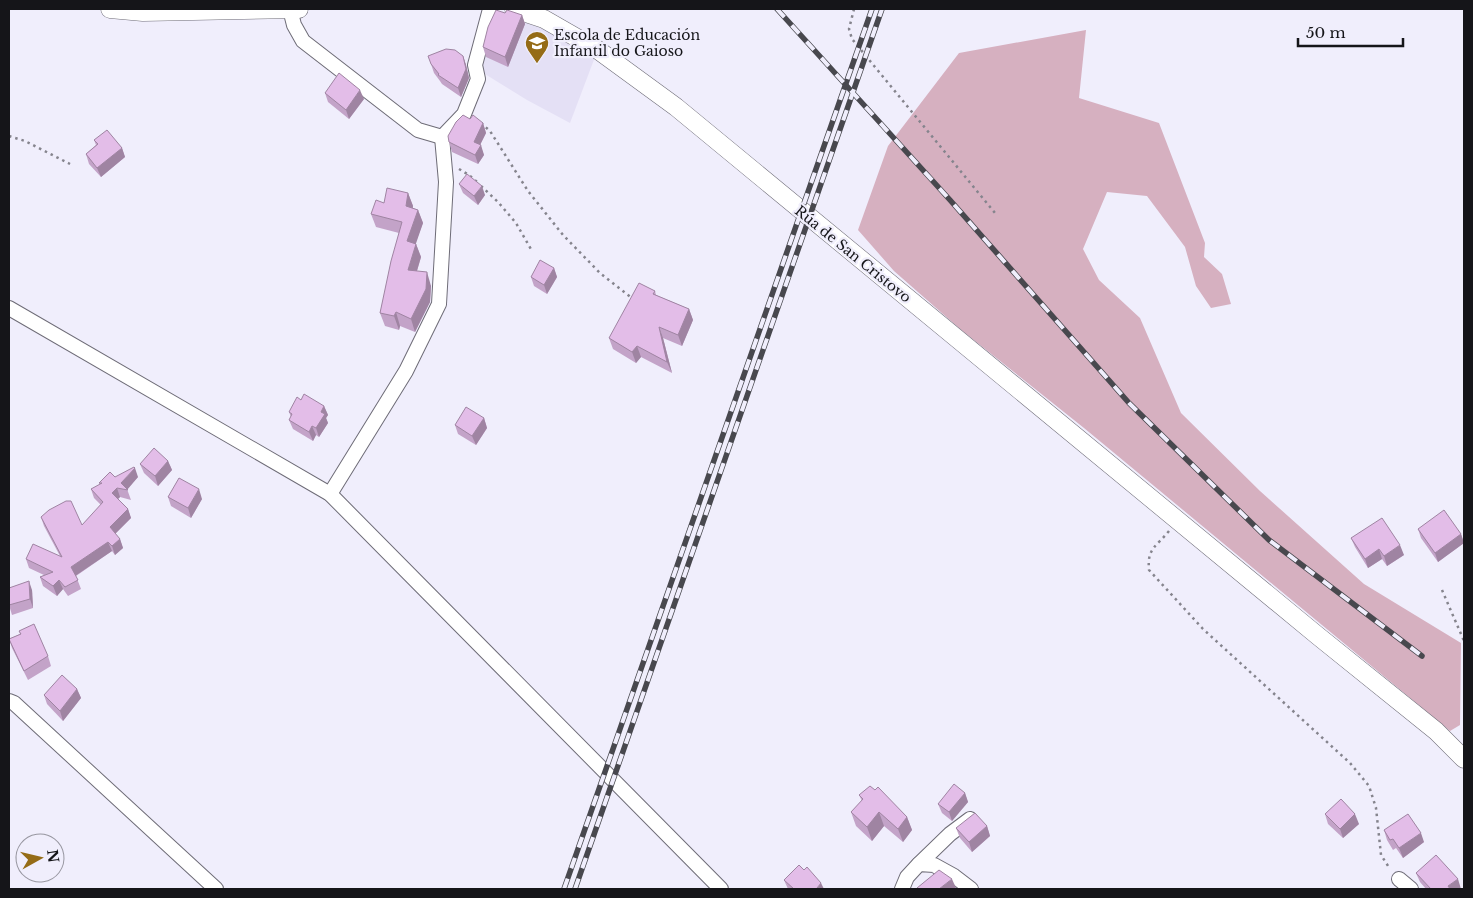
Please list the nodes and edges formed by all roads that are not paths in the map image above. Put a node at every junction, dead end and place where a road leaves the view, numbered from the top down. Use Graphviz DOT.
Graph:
graph roads {
  1 [pos="110,9"];
  2 [pos="293,9"];
  3 [pos="490,9"];
  4 [pos="514,9"];
  5 [pos="442,137"];
  6 [pos="9,308"];
  7 [pos="330,494"];
  8 [pos="9,701"];
  9 [pos="1464,759"];
  10 [pos="970,819"];
  11 [pos="919,864"];
  12 [pos="1399,879"];
  13 [pos="713,886"];
  14 [pos="216,889"];
  15 [pos="902,889"];
  16 [pos="971,889"];
  17 [pos="1412,889"];
  1 -- 2 [label="street"];
  2 -- 5 [label="street"];
  3 -- 5 [label="street"];
  4 -- 9 [label="street, Rúa de San Cristovo"];
  5 -- 7 [label="street"];
  6 -- 7 [label="street"];
  7 -- 13 [label="street"];
  8 -- 14 [label="street"];
  10 -- 11 [label="street"];
  11 -- 15 [label="street"];
  11 -- 16 [label="street"];
  12 -- 17 [label="street"];
}
